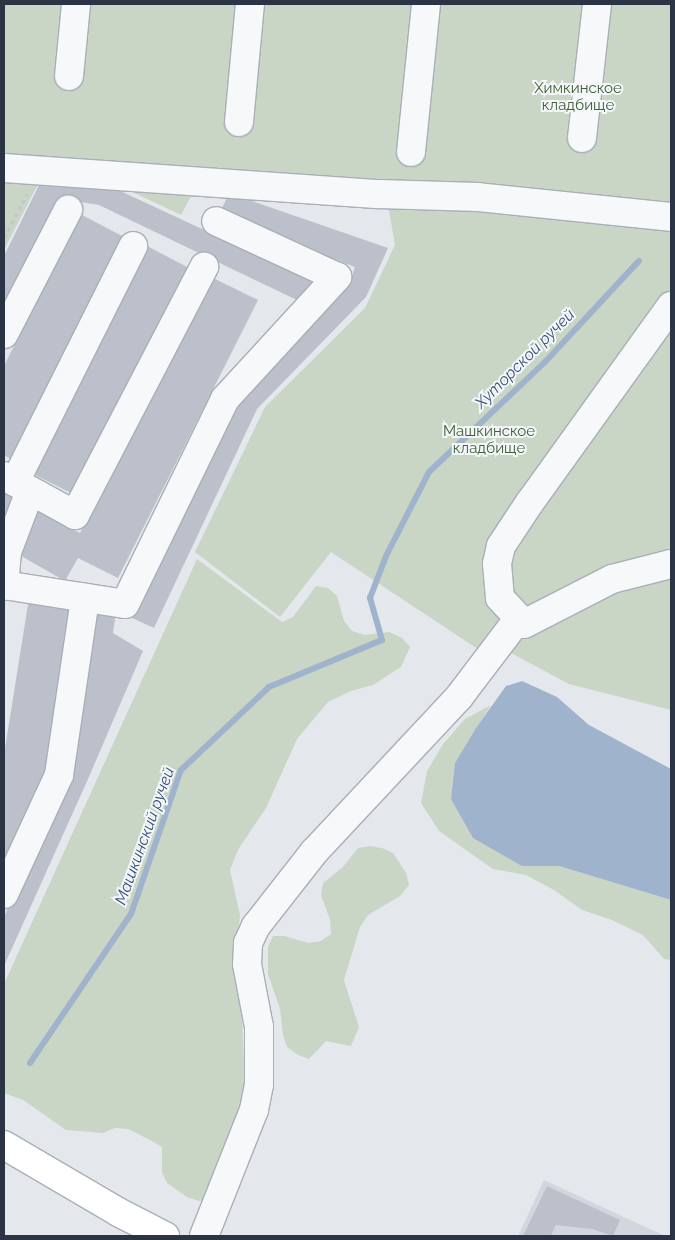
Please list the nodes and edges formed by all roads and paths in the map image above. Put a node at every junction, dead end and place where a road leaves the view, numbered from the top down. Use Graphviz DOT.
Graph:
graph roads {
  1 [pos="76,4"];
  2 [pos="250,4"];
  3 [pos="426,4"];
  4 [pos="597,4"];
  5 [pos="69,76"];
  6 [pos="239,122"];
  7 [pos="582,138"];
  8 [pos="412,152"];
  9 [pos="4,168"];
  10 [pos="39,171"];
  11 [pos="68,210"];
  12 [pos="671,216"];
  13 [pos="216,221"];
  14 [pos="4,238"];
  15 [pos="134,246"];
  16 [pos="204,267"];
  17 [pos="671,306"];
  18 [pos="4,334"];
  19 [pos="16,483"];
  20 [pos="671,564"];
  21 [pos="4,585"];
  22 [pos="85,598"];
  23 [pos="519,618"];
  24 [pos="4,894"];
  25 [pos="4,1145"];
  26 [pos="165,1236"];
  27 [pos="204,1236"];
  1 -- 5 [label="lane"];
  2 -- 6 [label="lane"];
  3 -- 8 [label="lane"];
  4 -- 7 [label="lane"];
  9 -- 10 [label="lane"];
  10 -- 12 [label="lane"];
  10 -- 14 [label="path"];
  11 -- 18 [label="lane"];
  13 -- 22 [label="lane"];
  15 -- 19 [label="lane"];
  16 -- 19 [label="lane"];
  17 -- 23 [label="lane"];
  19 -- 21 [label="lane"];
  20 -- 23 [label="lane"];
  21 -- 22 [label="lane"];
  22 -- 24 [label="lane"];
  23 -- 27 [label="lane"];
  25 -- 26 [label="main road"];
}
